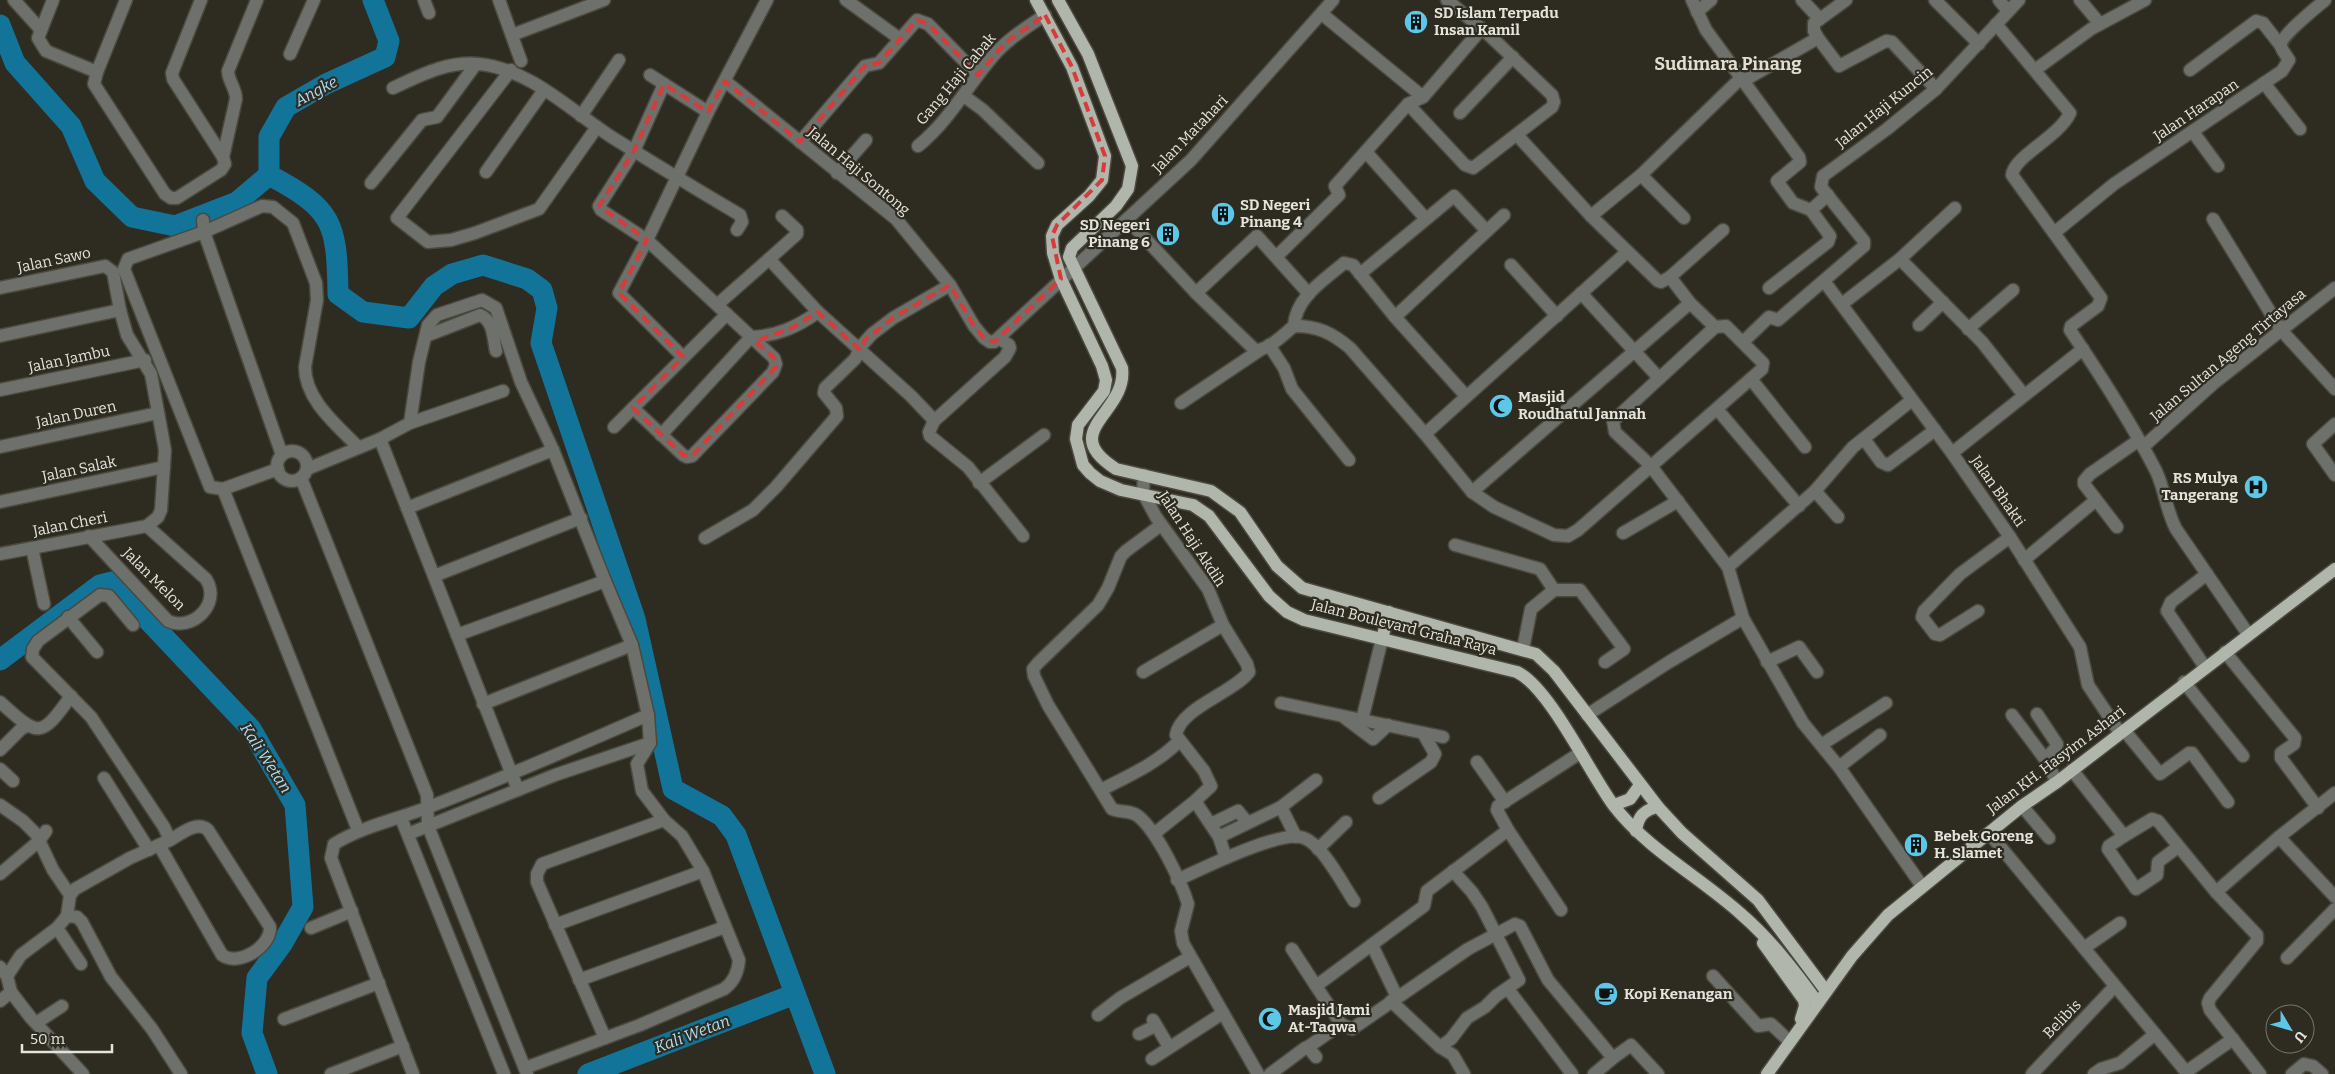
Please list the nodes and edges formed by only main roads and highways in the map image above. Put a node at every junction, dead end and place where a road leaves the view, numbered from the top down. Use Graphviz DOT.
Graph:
graph roads {
  1 [pos="1036,0"];
  2 [pos="1058,0"];
  3 [pos="2335,568"];
  4 [pos="1389,612"];
  5 [pos="1382,639"];
  6 [pos="1640,785"];
  7 [pos="1614,805"];
  8 [pos="1658,807"];
  9 [pos="1636,831"];
  10 [pos="1753,925"];
  11 [pos="1826,991"];
  12 [pos="1818,1003"];
  13 [pos="1793,1036"];
  14 [pos="1767,1074"];
  1 -- 5 [label="main road, Jalan Boulevard Graha Raya"];
  2 -- 4 [label="main road, Jalan Boulevard Graha Raya"];
  3 -- 11 [label="main road, Jalan KH. Hasyim Ashari"];
  4 -- 5 [label="main road"];
  4 -- 6 [label="main road, Jalan Boulevard Graha Raya"];
  5 -- 7 [label="main road, Jalan Boulevard Graha Raya"];
  6 -- 7 [label="main road"];
  6 -- 8 [label="main road, Jalan Boulevard Graha Raya"];
  7 -- 9 [label="main road, Jalan Boulevard Graha Raya"];
  8 -- 9 [label="main road"];
  8 -- 11 [label="main road, Jalan Boulevard Graha Raya"];
  9 -- 10 [label="main road, Jalan Boulevard Graha Raya"];
  10 -- 12 [label="main road, Jalan Boulevard Graha Raya"];
  10 -- 13 [label="main road"];
  11 -- 12 [label="main road, Jalan KH. Hasyim Ashari"];
  12 -- 13 [label="main road, Jalan KH. Hasyim Ashari"];
  13 -- 14 [label="main road, Jalan KH. Hasyim Ashari"];
}
